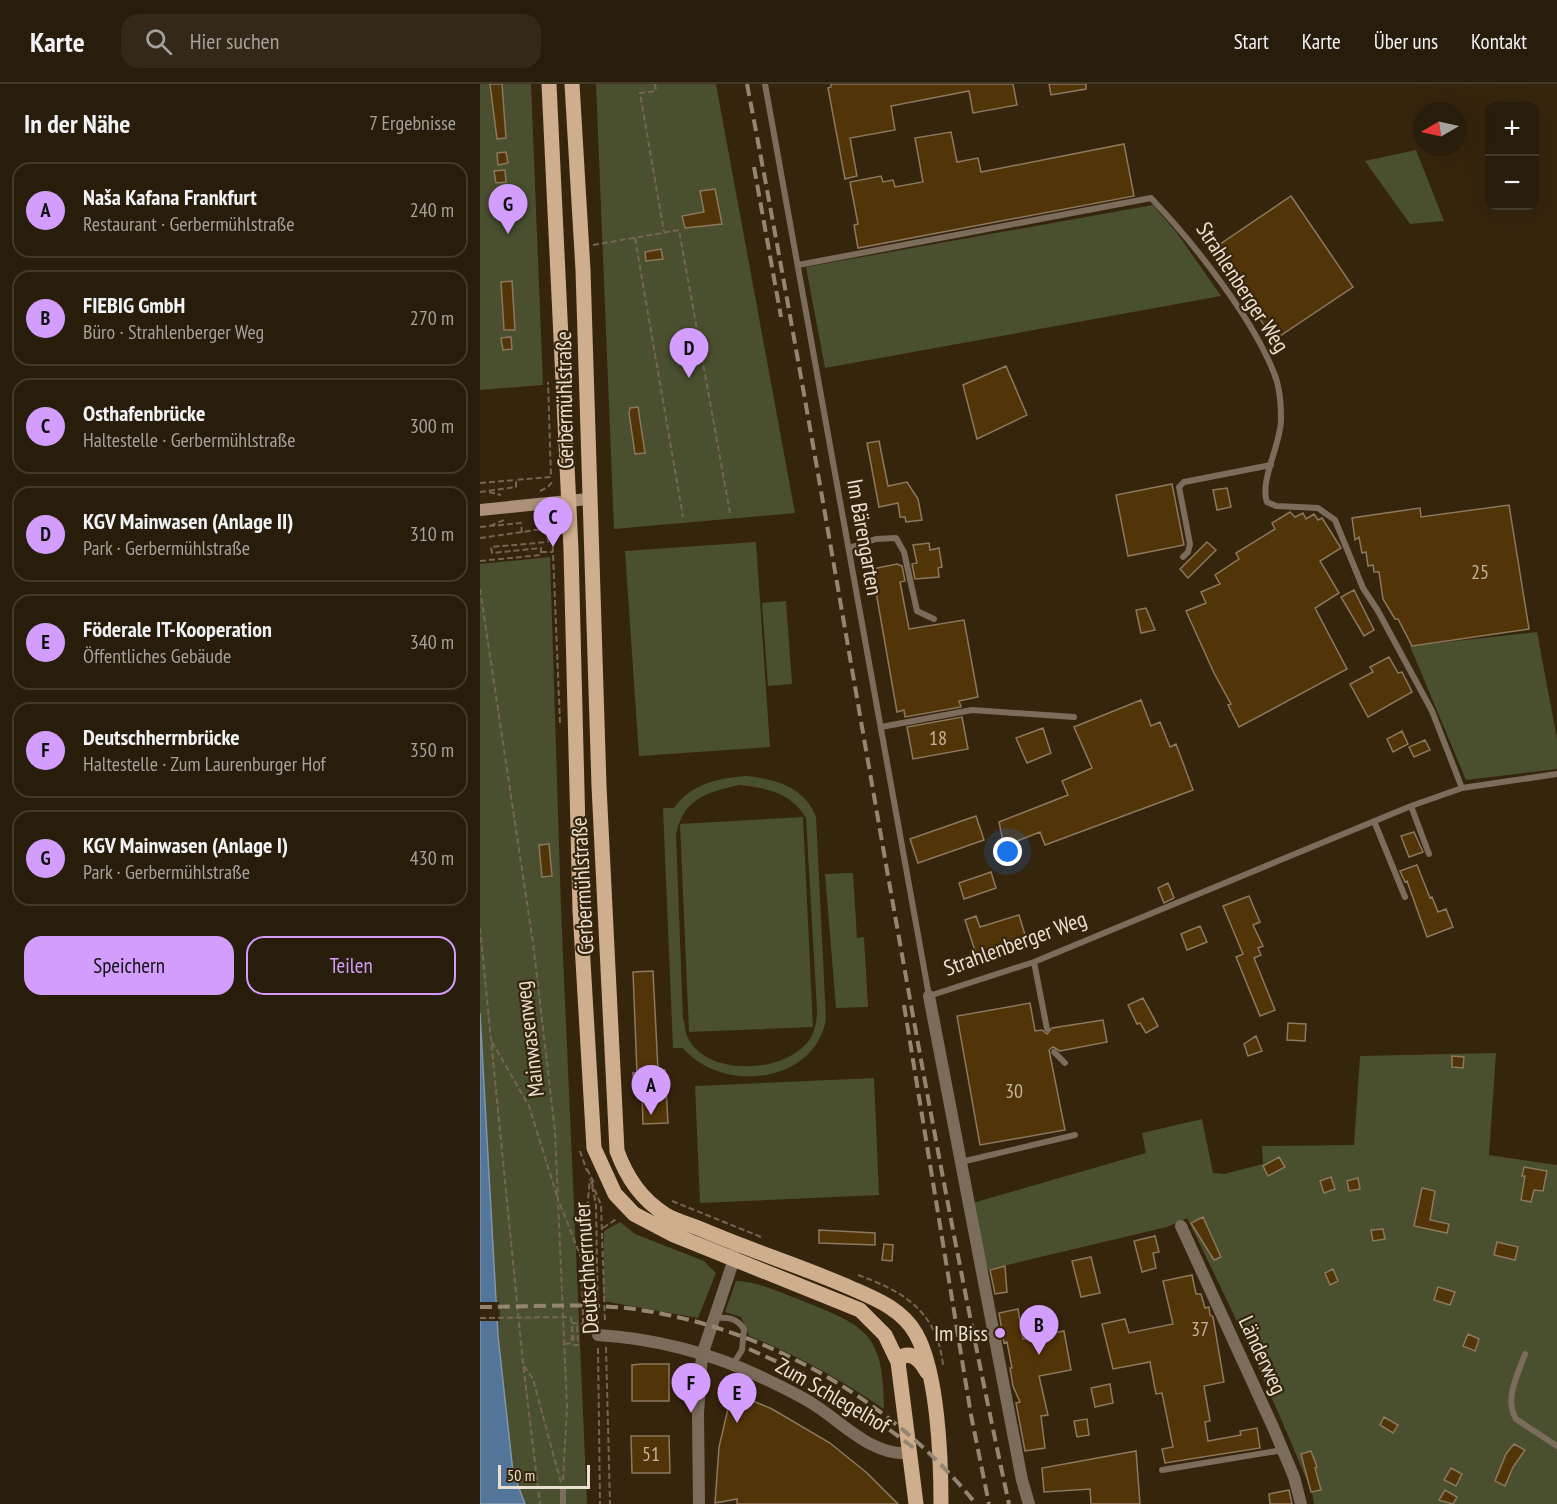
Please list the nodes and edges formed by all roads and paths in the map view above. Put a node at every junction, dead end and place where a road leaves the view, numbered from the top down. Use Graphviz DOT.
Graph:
graph roads {
  1 [pos="549,84"];
  2 [pos="572,84"];
  3 [pos="655,84"];
  4 [pos="765,84"];
  5 [pos="664,232"];
  6 [pos="635,238"];
  7 [pos="590,246"];
  8 [pos="798,265"];
  9 [pos="1271,465"];
  10 [pos="551,468"];
  11 [pos="556,474"];
  12 [pos="516,480"];
  13 [pos="480,483"];
  14 [pos="480,492"];
  15 [pos="487,492"];
  16 [pos="529,493"];
  17 [pos="504,495"];
  18 [pos="588,499"];
  19 [pos="568,501"];
  20 [pos="484,509"];
  21 [pos="730,513"];
  22 [pos="683,517"];
  23 [pos="480,527"];
  24 [pos="558,527"];
  25 [pos="547,528"];
  26 [pos="522,534"];
  27 [pos="480,538"];
  28 [pos="849,548"];
  29 [pos="541,552"];
  30 [pos="553,552"];
  31 [pos="1183,557"];
  32 [pos="480,561"];
  33 [pos="480,589"];
  34 [pos="934,619"];
  35 [pos="1074,717"];
  36 [pos="881,727"];
  37 [pos="1557,774"];
  38 [pos="1462,788"];
  39 [pos="1411,806"];
  40 [pos="1374,821"];
  41 [pos="1429,854"];
  42 [pos="1405,897"];
  43 [pos="480,928"];
  44 [pos="1034,962"];
  45 [pos="929,996"];
  46 [pos="1047,1029"];
  47 [pos="490,1040"];
  48 [pos="1054,1052"];
  49 [pos="1065,1063"];
  50 [pos="1075,1135"];
  51 [pos="960,1163"];
  52 [pos="664,1196"];
  53 [pos="558,1200"];
  54 [pos="620,1217"];
  55 [pos="1181,1226"];
  56 [pos="602,1229"];
  57 [pos="597,1231"];
  58 [pos="765,1239"];
  59 [pos="730,1241"];
  60 [pos="734,1259"];
  61 [pos="582,1261"];
  62 [pos="480,1318"];
  63 [pos="712,1318"];
  64 [pos="577,1323"];
  65 [pos="598,1331"];
  66 [pos="565,1344"];
  67 [pos="1525,1354"];
  68 [pos="702,1355"];
  69 [pos="898,1362"];
  70 [pos="523,1363"];
  71 [pos="732,1366"];
  72 [pos="930,1377"];
  73 [pos="1557,1446"];
  74 [pos="1283,1450"];
  75 [pos="908,1453"];
  76 [pos="1162,1470"];
  77 [pos="563,1490"];
  78 [pos="540,1504"];
  79 [pos="563,1504"];
  80 [pos="600,1504"];
  81 [pos="610,1504"];
  82 [pos="699,1504"];
  83 [pos="916,1504"];
  84 [pos="941,1504"];
  85 [pos="1029,1504"];
  86 [pos="1301,1504"];
  1 -- 19 [label="main road, Gerbermühlstraße"];
  2 -- 18 [label="main road, Gerbermühlstraße"];
  3 -- 5 [label="path"];
  4 -- 8 [label="lane, Im Bärengarten"];
  5 -- 6 [label="path"];
  5 -- 21 [label="path"];
  6 -- 7 [label="path"];
  6 -- 22 [label="path"];
  8 -- 9 [label="lane, Strahlenberger Weg"];
  8 -- 28 [label="lane, Im Bärengarten"];
  9 -- 31 [label="lane"];
  9 -- 38 [label="lane, Strahlenberger Weg"];
  10 -- 12 [label="path"];
  11 -- 16 [label="path"];
  12 -- 13 [label="path"];
  12 -- 15 [label="path"];
  14 -- 15 [label="path"];
  15 -- 17 [label="path"];
  18 -- 19 [label="street"];
  18 -- 59 [label="main road, Gerbermühlstraße"];
  19 -- 20 [label="street"];
  19 -- 60 [label="main road, Gerbermühlstraße"];
  23 -- 26 [label="path"];
  24 -- 25 [label="path"];
  25 -- 26 [label="path"];
  25 -- 29 [label="path"];
  26 -- 27 [label="path"];
  28 -- 34 [label="lane"];
  28 -- 36 [label="lane, Im Bärengarten"];
  29 -- 30 [label="path"];
  29 -- 32 [label="path"];
  33 -- 53 [label="path, Mainwasenweg"];
  35 -- 36 [label="lane"];
  36 -- 45 [label="lane, Im Bärengarten"];
  37 -- 38 [label="lane, Strahlenberger Weg"];
  38 -- 39 [label="lane, Strahlenberger Weg"];
  39 -- 40 [label="lane, Strahlenberger Weg"];
  39 -- 41 [label="lane"];
  40 -- 42 [label="lane"];
  40 -- 44 [label="lane, Strahlenberger Weg"];
  43 -- 47 [label="path"];
  44 -- 45 [label="lane, Strahlenberger Weg"];
  44 -- 46 [label="lane"];
  45 -- 51 [label="street, Strahlenberger Weg"];
  47 -- 53 [label="path"];
  47 -- 70 [label="path"];
  48 -- 49 [label="lane"];
  50 -- 51 [label="lane"];
  51 -- 85 [label="street, Strahlenberger Weg"];
  52 -- 58 [label="path"];
  53 -- 61 [label="path"];
  53 -- 66 [label="path, Mainwasenweg"];
  54 -- 56 [label="path"];
  55 -- 74 [label="street, Länderweg"];
  56 -- 57 [label="path"];
  56 -- 57 [label="path, Deutschherrnufer"];
  56 -- 65 [label="path, Deutschherrnufer"];
  57 -- 65 [label="path, Deutschherrnufer"];
  59 -- 60 [label="street"];
  59 -- 72 [label="main road, Gerbermühlstraße"];
  60 -- 63 [label="street"];
  60 -- 69 [label="main road, Gerbermühlstraße"];
  62 -- 64 [label="path, bridge"];
  63 -- 68 [label="street"];
  63 -- 71 [label="lane"];
  64 -- 65 [label="path"];
  64 -- 66 [label="path"];
  65 -- 68 [label="street, Zum Schlegelhof"];
  65 -- 80 [label="path, Deutschherrnufer"];
  65 -- 81 [label="path, Deutschherrnufer"];
  66 -- 77 [label="path, Mainwasenweg"];
  67 -- 73 [label="lane"];
  68 -- 71 [label="street, Zum Schlegelhof"];
  68 -- 82 [label="street"];
  69 -- 72 [label="main road"];
  69 -- 75 [label="main road, Gerbermühlstraße"];
  70 -- 77 [label="path"];
  70 -- 78 [label="path"];
  71 -- 75 [label="street, Zum Schlegelhof"];
  72 -- 84 [label="main road, Gerbermühlstraße"];
  74 -- 76 [label="lane"];
  74 -- 86 [label="street, Länderweg"];
  75 -- 83 [label="main road, Gerbermühlstraße"];
  77 -- 79 [label="lane"];
}
